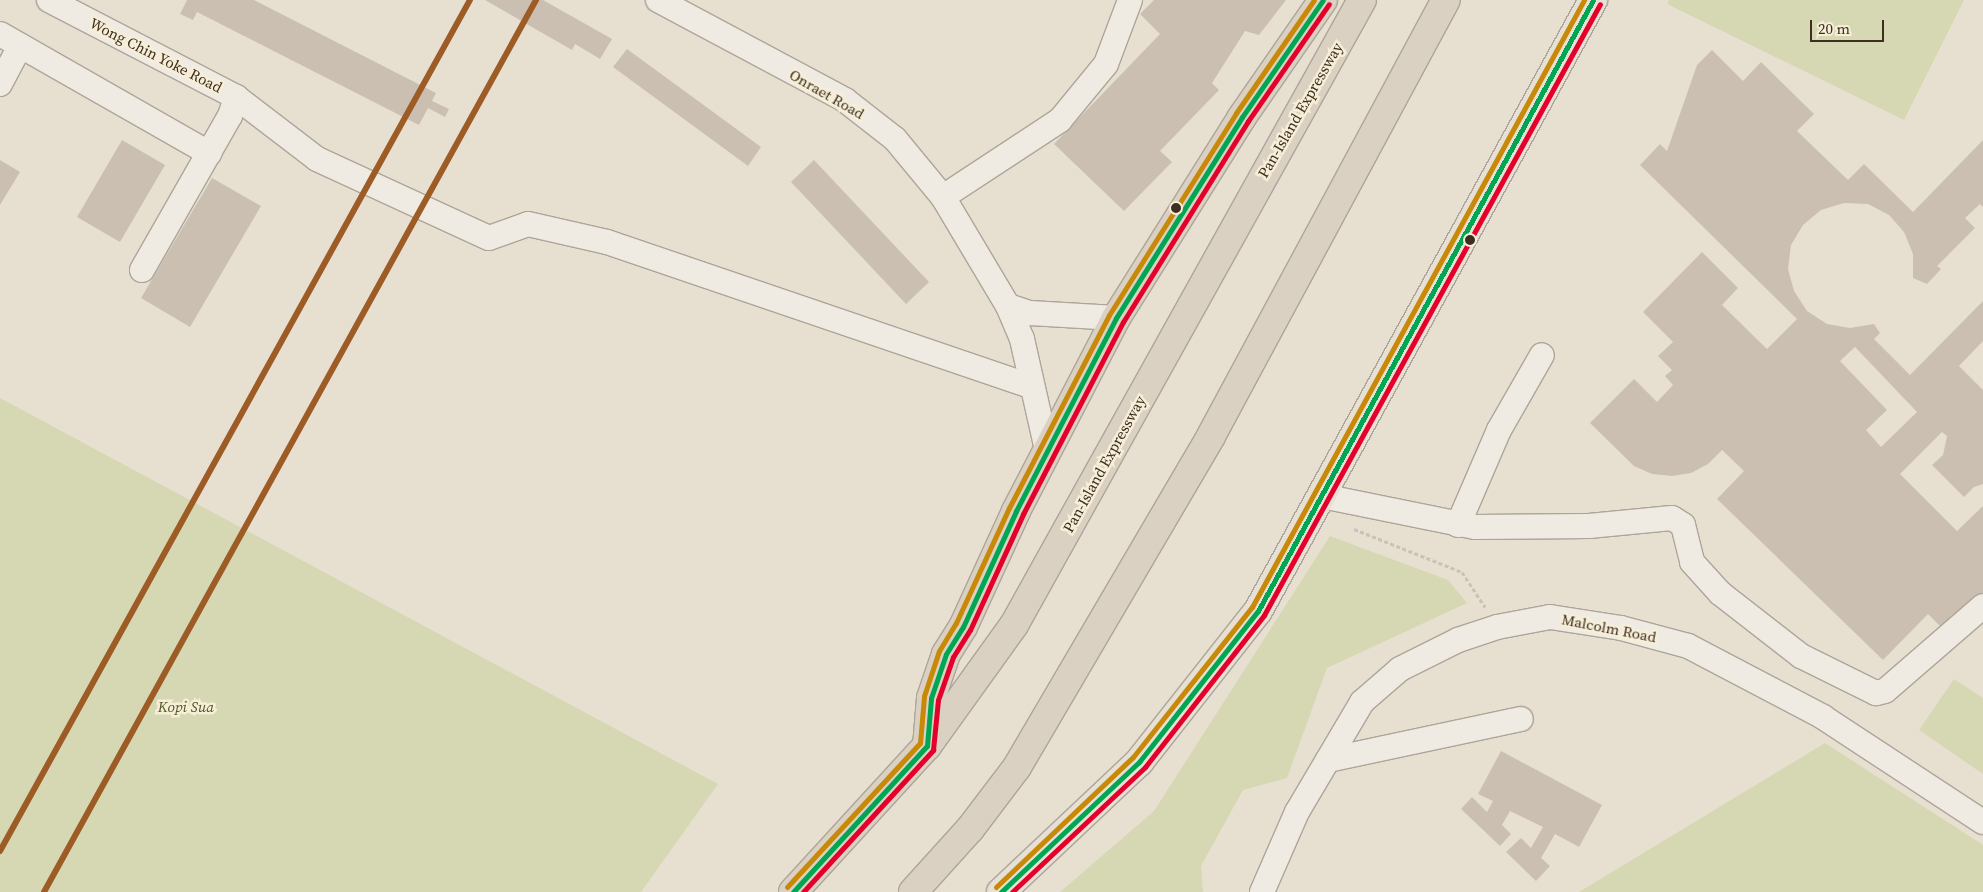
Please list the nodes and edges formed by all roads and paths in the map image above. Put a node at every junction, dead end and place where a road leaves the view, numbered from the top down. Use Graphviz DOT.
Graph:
graph roads {
  1 [pos="49,0"];
  2 [pos="658,0"];
  3 [pos="1130,0"];
  4 [pos="1323,0"];
  5 [pos="1362,0"];
  6 [pos="1446,0"];
  7 [pos="1593,0"];
  8 [pos="0,34"];
  9 [pos="20,46"];
  10 [pos="0,84"];
  11 [pos="236,97"];
  12 [pos="209,153"];
  13 [pos="943,197"];
  14 [pos="142,270"];
  15 [pos="1008,306"];
  16 [pos="1116,318"];
  17 [pos="1542,355"];
  18 [pos="1031,386"];
  19 [pos="1047,450"];
  20 [pos="1322,496"];
  21 [pos="1458,525"];
  22 [pos="1351,528"];
  23 [pos="1983,606"];
  24 [pos="1497,627"];
  25 [pos="1521,719"];
  26 [pos="926,746"];
  27 [pos="1328,760"];
  28 [pos="1983,822"];
  29 [pos="793,892"];
  30 [pos="913,892"];
  31 [pos="1001,892"];
  32 [pos="1262,892"];
  1 -- 11 [label="street, Wong Chin Yoke Road"];
  2 -- 13 [label="street, Onraet Road"];
  3 -- 13 [label="street"];
  4 -- 16 [label="highway"];
  5 -- 26 [label="highway, Pan-Island Expressway"];
  6 -- 30 [label="highway"];
  7 -- 20 [label="main road"];
  8 -- 9 [label="street"];
  9 -- 10 [label="street"];
  9 -- 12 [label="street"];
  11 -- 12 [label="street"];
  11 -- 18 [label="street, Wong Chin Yoke Road"];
  12 -- 14 [label="street"];
  13 -- 15 [label="street, Onraet Road"];
  15 -- 16 [label="street"];
  15 -- 18 [label="street, Onraet Road"];
  16 -- 19 [label="highway"];
  17 -- 21 [label="street"];
  18 -- 19 [label="street, Onraet Road"];
  19 -- 26 [label="highway"];
  20 -- 21 [label="street"];
  20 -- 31 [label="main road"];
  21 -- 23 [label="street"];
  22 -- 24 [label="path"];
  24 -- 27 [label="street, Malcolm Road"];
  24 -- 28 [label="street, Malcolm Road"];
  25 -- 27 [label="street"];
  26 -- 29 [label="highway, Pan-Island Expressway"];
  27 -- 32 [label="street, Malcolm Road"];
}
